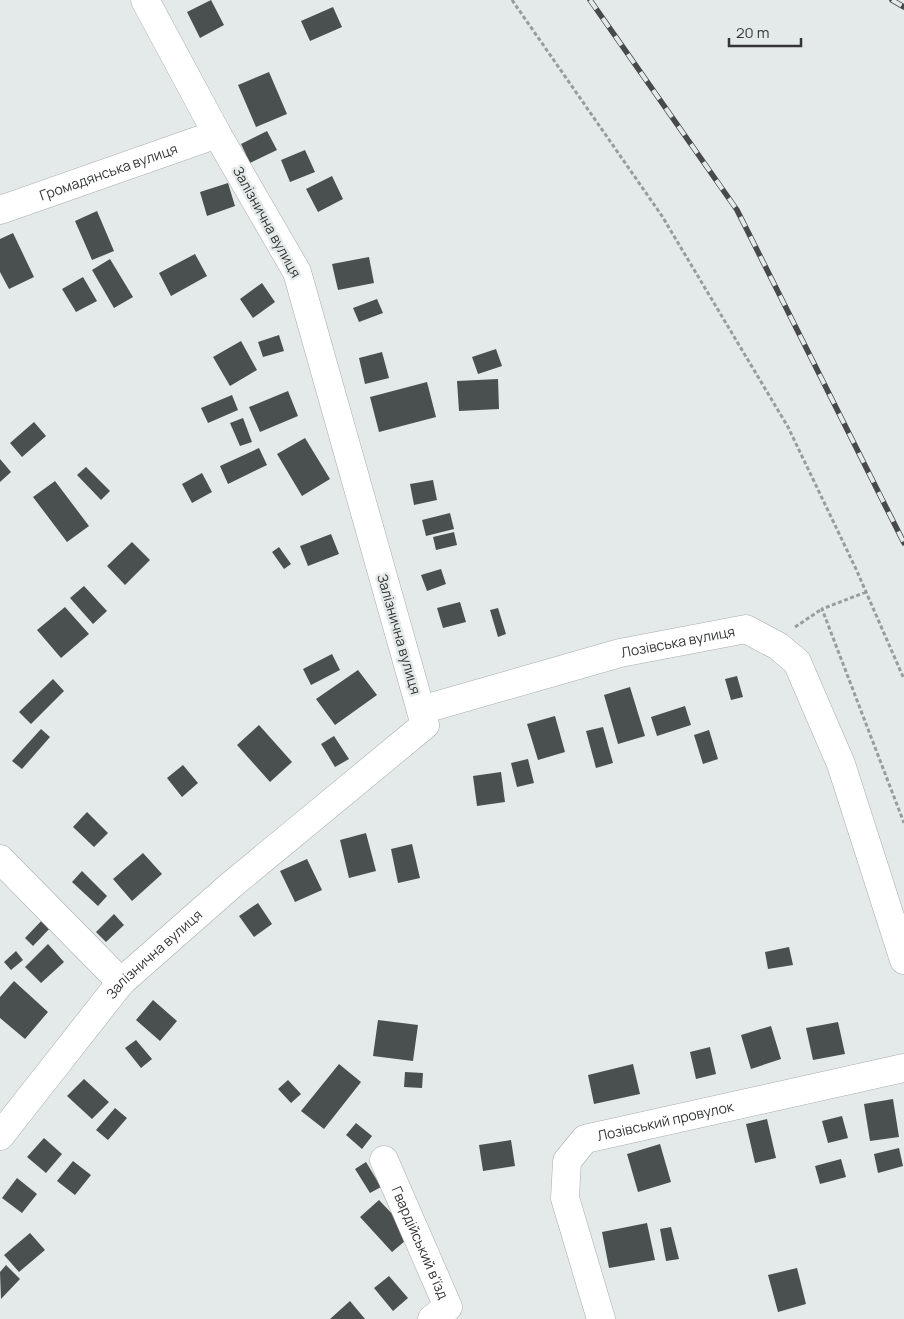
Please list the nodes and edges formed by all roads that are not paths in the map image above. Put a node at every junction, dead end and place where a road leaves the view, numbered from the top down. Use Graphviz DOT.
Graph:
graph roads {
  1 [pos="145,0"];
  2 [pos="217,134"];
  3 [pos="0,210"];
  4 [pos="421,710"];
  5 [pos="0,859"];
  6 [pos="904,960"];
  7 [pos="121,982"];
  8 [pos="904,1068"];
  9 [pos="0,1136"];
  10 [pos="384,1160"];
  11 [pos="432,1319"];
  12 [pos="601,1319"];
  1 -- 2 [label="street, Залізнична вулиця"];
  2 -- 3 [label="street, Громадянська вулиця"];
  2 -- 4 [label="street, Залізнична вулиця"];
  4 -- 6 [label="street, Лозівська вулиця"];
  4 -- 7 [label="street, Залізнична вулиця"];
  5 -- 7 [label="street"];
  7 -- 9 [label="street, Залізнична вулиця"];
  8 -- 12 [label="street, Лозівський провулок"];
  10 -- 11 [label="street, Гвардійський в'їзд"];
}
